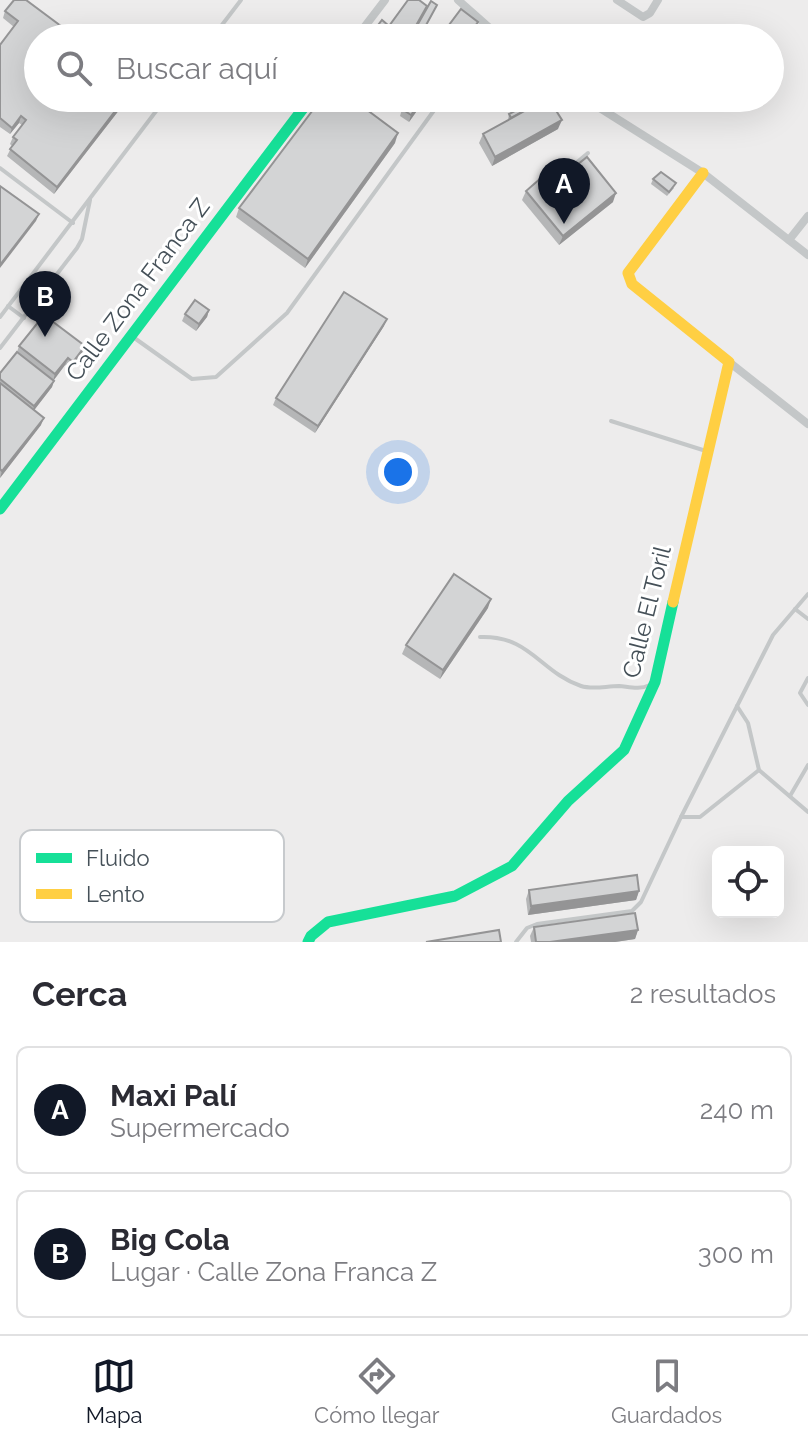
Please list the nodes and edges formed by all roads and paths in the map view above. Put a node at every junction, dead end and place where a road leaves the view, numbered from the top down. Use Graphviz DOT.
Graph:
graph roads {
  1 [pos="241,0"];
  2 [pos="385,0"];
  3 [pos="458,0"];
  4 [pos="617,0"];
  5 [pos="658,0"];
  6 [pos="223,24"];
  7 [pos="367,24"];
  8 [pos="480,24"];
  9 [pos="155,112"];
  10 [pos="301,112"];
  11 [pos="433,112"];
  12 [pos="606,112"];
  13 [pos="588,153"];
  14 [pos="0,168"];
  15 [pos="703,173"];
  16 [pos="546,188"];
  17 [pos="95,191"];
  18 [pos="808,216"];
  19 [pos="73,223"];
  20 [pos="789,240"];
  21 [pos="808,255"];
  22 [pos="8,306"];
  23 [pos="0,317"];
  24 [pos="24,318"];
  25 [pos="131,336"];
  26 [pos="0,348"];
  27 [pos="729,362"];
  28 [pos="611,421"];
  29 [pos="808,424"];
  30 [pos="708,452"];
  31 [pos="0,509"];
  32 [pos="808,594"];
  33 [pos="795,609"];
  34 [pos="808,619"];
  35 [pos="480,637"];
  36 [pos="808,678"];
  37 [pos="655,682"];
  38 [pos="808,705"];
  39 [pos="737,706"];
  40 [pos="808,765"];
  41 [pos="759,770"];
  42 [pos="790,796"];
  43 [pos="808,812"];
  44 [pos="681,817"];
  45 [pos="308,942"];
  46 [pos="516,942"];
  1 -- 6 [label="lane"];
  2 -- 7 [label="street"];
  3 -- 8 [label="street"];
  4 -- 5 [label="street"];
  9 -- 17 [label="lane"];
  10 -- 25 [label="street, Calle Zona Franca Z"];
  11 -- 25 [label="lane"];
  12 -- 15 [label="street"];
  13 -- 16 [label="lane"];
  14 -- 19 [label="lane"];
  15 -- 20 [label="street"];
  15 -- 27 [label="street"];
  17 -- 19 [label="lane"];
  17 -- 24 [label="lane"];
  18 -- 20 [label="street"];
  19 -- 22 [label="lane"];
  20 -- 21 [label="street"];
  22 -- 23 [label="lane"];
  22 -- 24 [label="lane"];
  24 -- 26 [label="lane"];
  25 -- 31 [label="street, Calle Zona Franca Z"];
  27 -- 29 [label="street"];
  27 -- 30 [label="street, Calle El Toril"];
  28 -- 30 [label="lane"];
  30 -- 37 [label="street, Calle El Toril"];
  32 -- 33 [label="lane"];
  33 -- 34 [label="lane"];
  33 -- 39 [label="lane"];
  35 -- 37 [label="lane"];
  36 -- 38 [label="lane"];
  37 -- 45 [label="street, Calle El Toril"];
  39 -- 41 [label="lane"];
  39 -- 44 [label="lane"];
  40 -- 42 [label="lane"];
  41 -- 42 [label="lane"];
  41 -- 44 [label="lane"];
  42 -- 43 [label="lane"];
  44 -- 46 [label="lane"];
}
